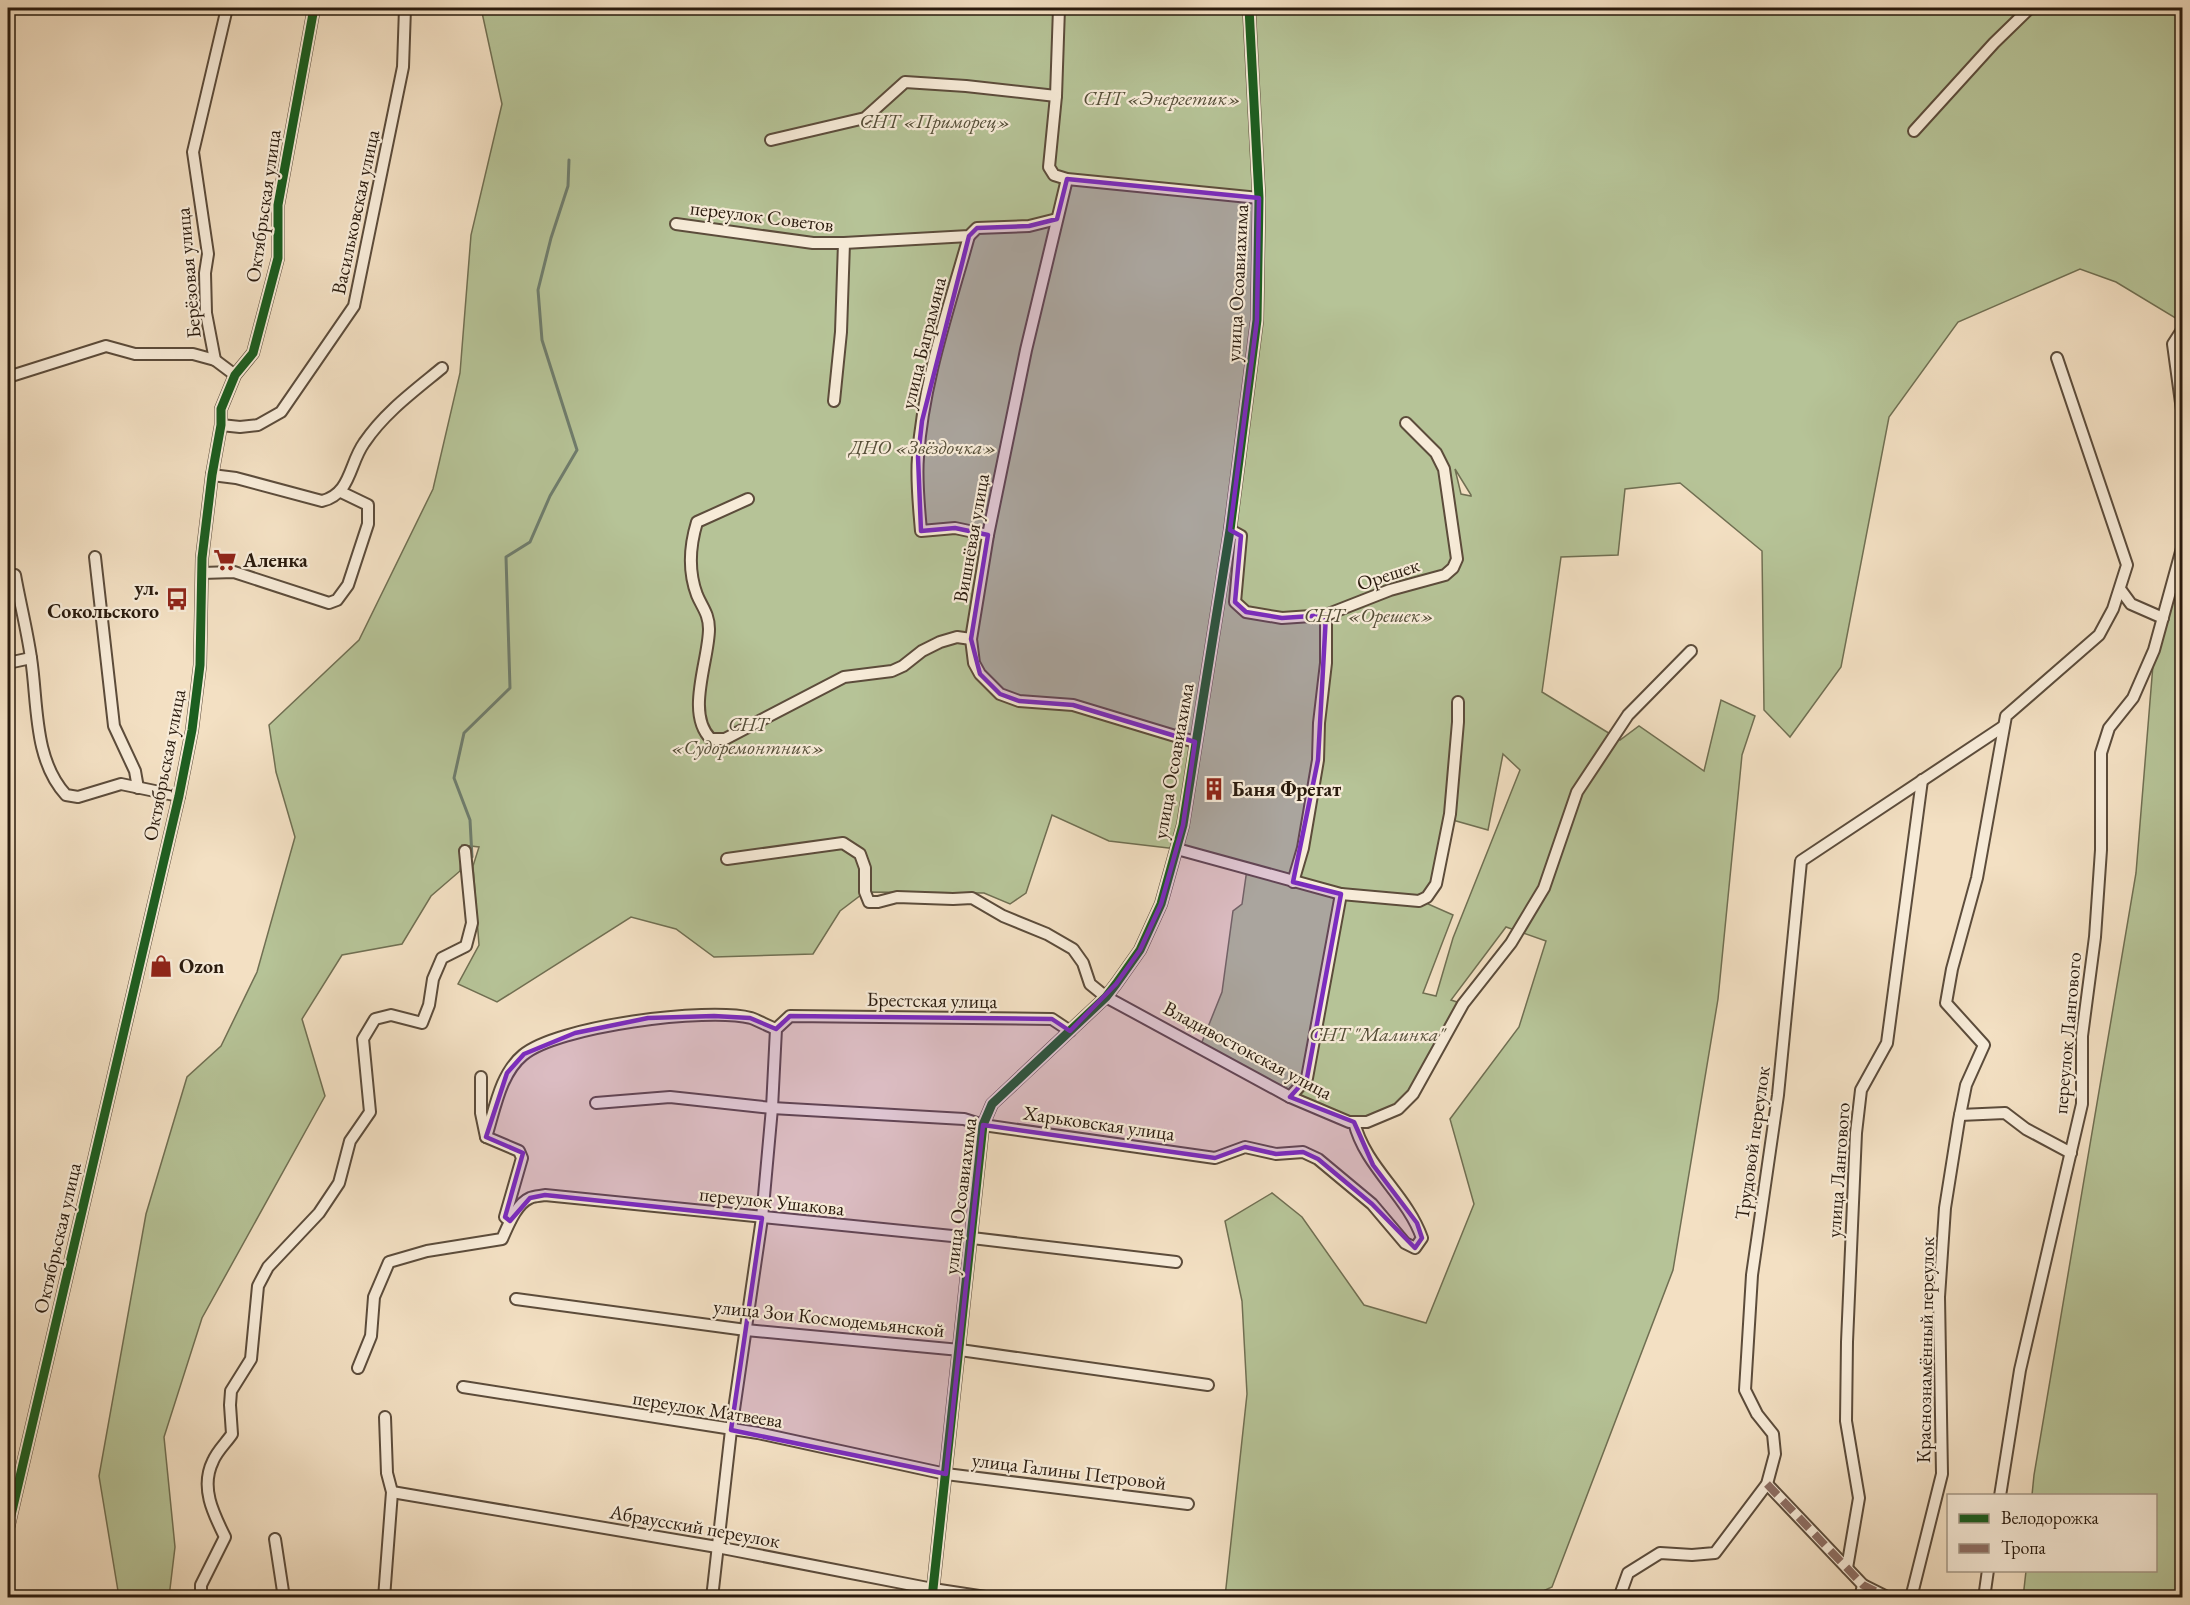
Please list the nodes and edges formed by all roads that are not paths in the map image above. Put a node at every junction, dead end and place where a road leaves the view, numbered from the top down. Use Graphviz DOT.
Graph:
graph roads {
  1 [pos="227,8"];
  2 [pos="314,8"];
  3 [pos="405,8"];
  4 [pos="1059,8"];
  5 [pos="1249,8"];
  6 [pos="2030,8"];
  7 [pos="1056,96"];
  8 [pos="1914,131"];
  9 [pos="771,140"];
  10 [pos="1067,179"];
  11 [pos="1259,198"];
  12 [pos="1057,219"];
  13 [pos="676,224"];
  14 [pos="969,236"];
  15 [pos="844,243"];
  16 [pos="2182,330"];
  17 [pos="2057,358"];
  18 [pos="214,360"];
  19 [pos="442,368"];
  20 [pos="234,375"];
  21 [pos="8,378"];
  22 [pos="834,401"];
  23 [pos="2182,410"];
  24 [pos="1406,423"];
  25 [pos="221,425"];
  26 [pos="212,475"];
  27 [pos="341,492"];
  28 [pos="748,499"];
  29 [pos="1230,530"];
  30 [pos="988,534"];
  31 [pos="2182,548"];
  32 [pos="95,557"];
  33 [pos="202,573"];
  34 [pos="15,575"];
  35 [pos="2120,590"];
  36 [pos="1326,615"];
  37 [pos="2163,618"];
  38 [pos="971,639"];
  39 [pos="1690,651"];
  40 [pos="31,657"];
  41 [pos="8,663"];
  42 [pos="1458,702"];
  43 [pos="2004,726"];
  44 [pos="1195,742"];
  45 [pos="1922,780"];
  46 [pos="138,788"];
  47 [pos="179,796"];
  48 [pos="1176,849"];
  49 [pos="465,851"];
  50 [pos="727,859"];
  51 [pos="1293,882"];
  52 [pos="1341,894"];
  53 [pos="1107,997"];
  54 [pos="776,1029"];
  55 [pos="1070,1031"];
  56 [pos="481,1077"];
  57 [pos="1290,1097"];
  58 [pos="596,1103"];
  59 [pos="772,1108"];
  60 [pos="1960,1115"];
  61 [pos="1354,1122"];
  62 [pos="983,1125"];
  63 [pos="486,1137"];
  64 [pos="2071,1153"];
  65 [pos="762,1218"];
  66 [pos="510,1221"];
  67 [pos="972,1238"];
  68 [pos="1176,1262"];
  69 [pos="516,1299"];
  70 [pos="746,1330"];
  71 [pos="960,1350"];
  72 [pos="358,1368"];
  73 [pos="1209,1385"];
  74 [pos="463,1387"];
  75 [pos="385,1418"];
  76 [pos="731,1430"];
  77 [pos="946,1474"];
  78 [pos="1767,1484"];
  79 [pos="392,1492"];
  80 [pos="2000,1494"];
  81 [pos="1188,1504"];
  82 [pos="8,1528"];
  83 [pos="275,1539"];
  84 [pos="717,1547"];
  85 [pos="1847,1568"];
  86 [pos="1988,1572"];
  87 [pos="1863,1585"];
  88 [pos="933,1593"];
  89 [pos="201,1598"];
  90 [pos="284,1598"];
  91 [pos="384,1598"];
  92 [pos="712,1598"];
  93 [pos="992,1598"];
  94 [pos="1619,1598"];
  95 [pos="1860,1598"];
  96 [pos="1889,1598"];
  97 [pos="1911,1598"];
  98 [pos="1984,1598"];
  1 -- 18 [label="street, Берёзовая улица"];
  2 -- 20 [label="street, Октябрьская улица"];
  3 -- 25 [label="street, Васильковская улица"];
  4 -- 7 [label="street"];
  5 -- 11 [label="street, улица Осоавиахима"];
  6 -- 8 [label="street"];
  7 -- 9 [label="street"];
  7 -- 10 [label="street"];
  10 -- 11 [label="street"];
  10 -- 12 [label="street, Вишнёвая улица"];
  11 -- 29 [label="street, улица Осоавиахима"];
  12 -- 14 [label="street, переулок Советов"];
  12 -- 30 [label="street, Вишнёвая улица"];
  13 -- 15 [label="street, переулок Советов"];
  14 -- 15 [label="street, переулок Советов"];
  14 -- 30 [label="street, улица Баграмяна"];
  15 -- 22 [label="street"];
  16 -- 23 [label="street"];
  17 -- 35 [label="street, Краснознамённый переулок"];
  18 -- 20 [label="street"];
  18 -- 21 [label="street"];
  19 -- 27 [label="street"];
  20 -- 25 [label="street, Октябрьская улица"];
  24 -- 36 [label="street, Орешек"];
  25 -- 26 [label="street, Октябрьская улица"];
  26 -- 27 [label="street"];
  26 -- 33 [label="street, Октябрьская улица"];
  27 -- 33 [label="street"];
  28 -- 38 [label="street"];
  29 -- 36 [label="street, Орешек"];
  29 -- 44 [label="street, улица Осоавиахима"];
  30 -- 38 [label="street, Вишнёвая улица"];
  31 -- 37 [label="street, переулок Лангового"];
  32 -- 46 [label="street"];
  33 -- 47 [label="street, Октябрьская улица"];
  34 -- 40 [label="street"];
  35 -- 37 [label="street"];
  35 -- 43 [label="street, Краснознамённый переулок"];
  36 -- 51 [label="street"];
  37 -- 64 [label="street, переулок Лангового"];
  38 -- 44 [label="street, Вишнёвая улица"];
  39 -- 61 [label="street"];
  40 -- 41 [label="street"];
  40 -- 46 [label="street"];
  42 -- 52 [label="street"];
  43 -- 45 [label="street, Трудовой переулок"];
  43 -- 60 [label="street, Краснознамённый переулок"];
  44 -- 48 [label="street, улица Осоавиахима"];
  45 -- 78 [label="street, Трудовой переулок"];
  45 -- 85 [label="street, улица Лангового"];
  46 -- 47 [label="street"];
  47 -- 82 [label="street, Октябрьская улица"];
  48 -- 51 [label="street"];
  48 -- 53 [label="street, улица Осоавиахима"];
  49 -- 89 [label="street"];
  50 -- 53 [label="street, Владивостокская улица"];
  51 -- 52 [label="street"];
  52 -- 57 [label="street"];
  53 -- 55 [label="street, улица Осоавиахима"];
  53 -- 57 [label="street, Владивостокская улица"];
  54 -- 55 [label="street, Брестская улица"];
  54 -- 59 [label="street"];
  54 -- 63 [label="street"];
  55 -- 62 [label="street, улица Осоавиахима"];
  56 -- 63 [label="street"];
  57 -- 61 [label="street, Владивостокская улица"];
  58 -- 59 [label="street, Харьковская улица"];
  59 -- 62 [label="street, Харьковская улица"];
  59 -- 65 [label="street"];
  60 -- 64 [label="street"];
  60 -- 97 [label="street, Краснознамённый переулок"];
  61 -- 62 [label="street, Харьковская улица"];
  62 -- 67 [label="street, улица Осоавиахима"];
  63 -- 66 [label="street"];
  64 -- 80 [label="street, переулок Лангового"];
  65 -- 66 [label="street, переулок Ушакова"];
  65 -- 67 [label="street, переулок Ушакова"];
  65 -- 70 [label="street"];
  66 -- 72 [label="street, переулок Ушакова"];
  67 -- 68 [label="street, переулок Ушакова"];
  67 -- 71 [label="street, улица Осоавиахима"];
  69 -- 70 [label="street, улица Зои Космодемьянской"];
  70 -- 71 [label="street, улица Зои Космодемьянской"];
  70 -- 76 [label="street"];
  71 -- 73 [label="street, улица Зои Космодемьянской"];
  71 -- 77 [label="street, улица Осоавиахима"];
  74 -- 76 [label="street, переулок Матвеева"];
  75 -- 79 [label="street"];
  76 -- 77 [label="street, переулок Матвеева"];
  76 -- 84 [label="street"];
  77 -- 81 [label="street, улица Галины Петровой"];
  77 -- 88 [label="street, улица Осоавиахима"];
  78 -- 85 [label="street"];
  78 -- 94 [label="street, Трудовой переулок"];
  79 -- 84 [label="street, Абраусский переулок"];
  79 -- 91 [label="street"];
  83 -- 90 [label="street"];
  84 -- 88 [label="street, Абраусский переулок"];
  84 -- 92 [label="street"];
  85 -- 87 [label="street"];
  86 -- 98 [label="street"];
  87 -- 95 [label="street"];
  87 -- 96 [label="street"];
  88 -- 93 [label="street, Абраусский переулок"];
}
